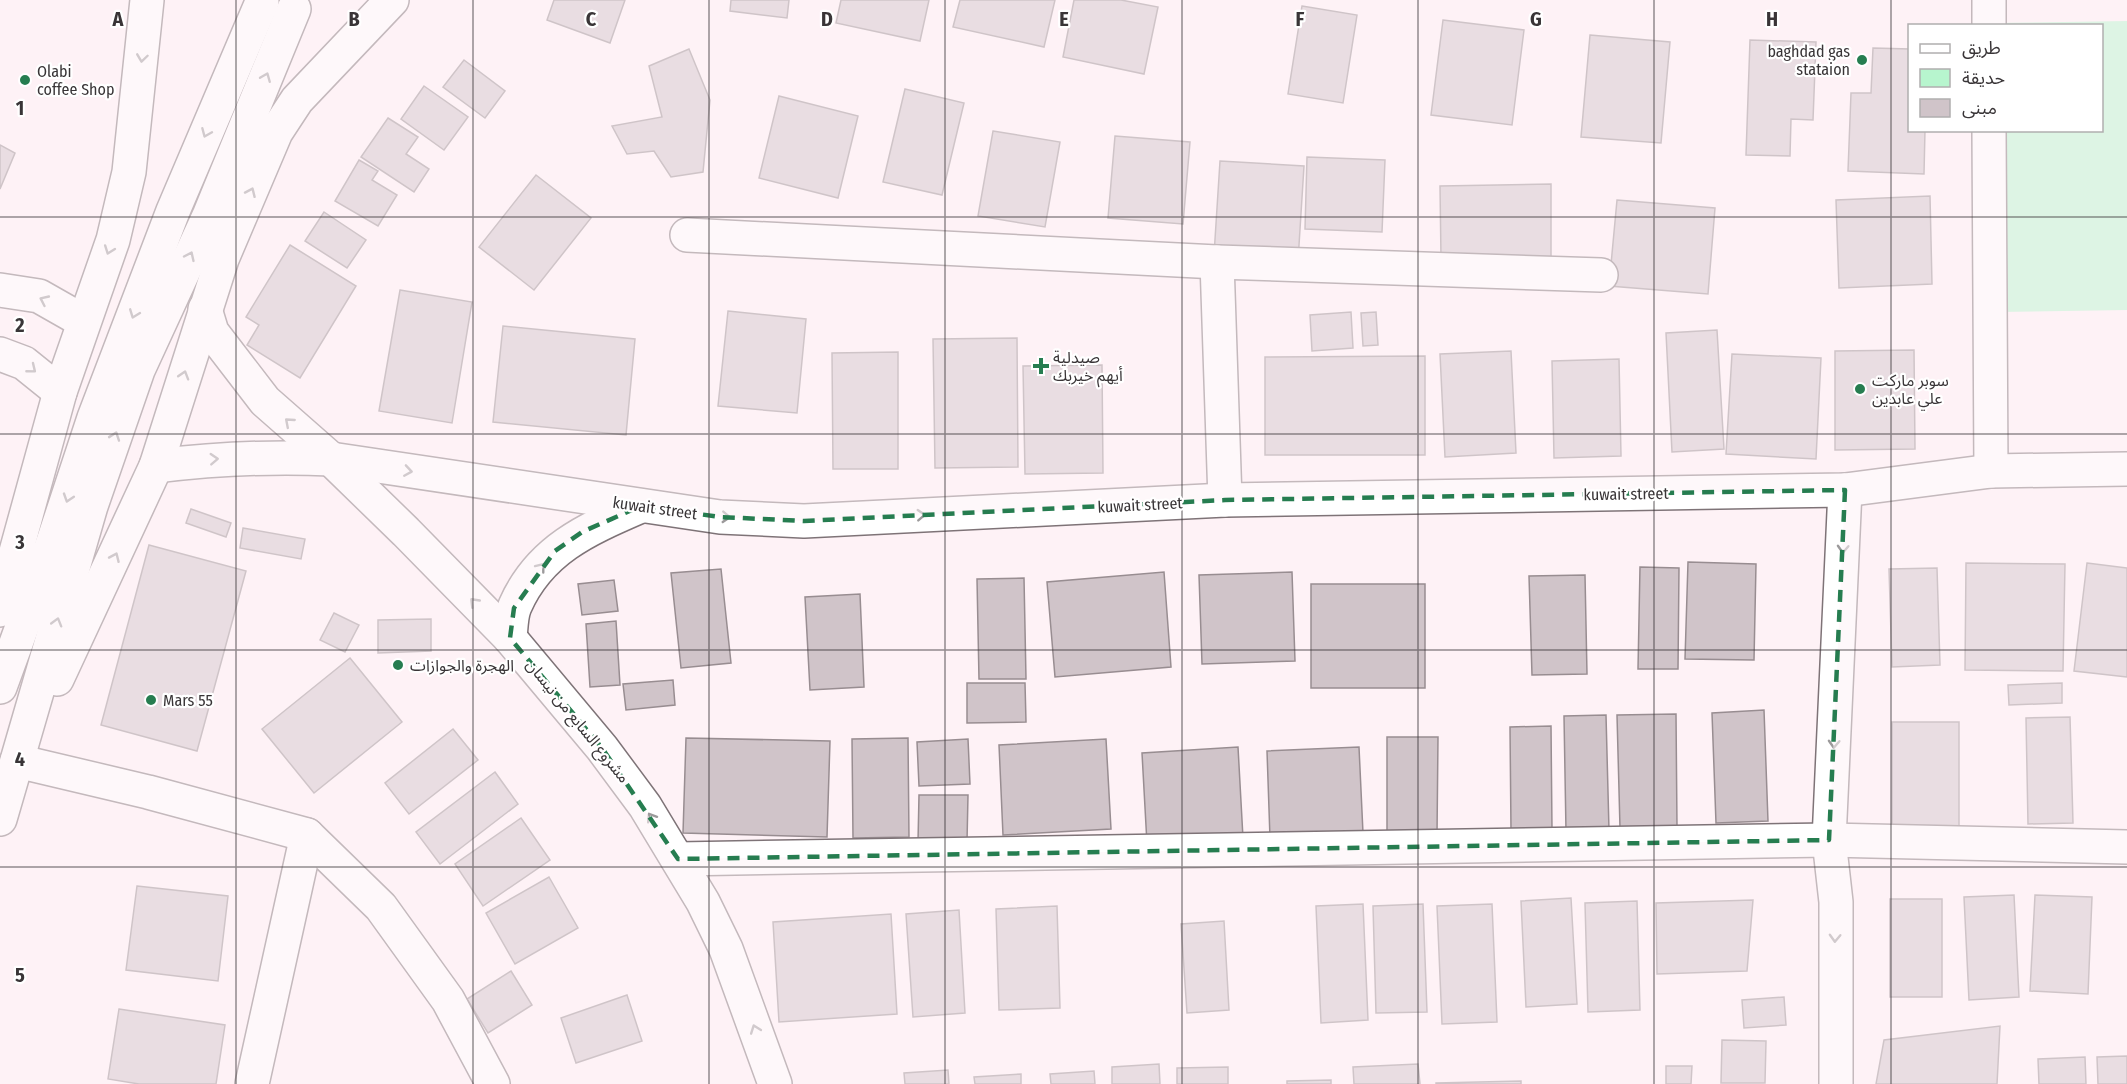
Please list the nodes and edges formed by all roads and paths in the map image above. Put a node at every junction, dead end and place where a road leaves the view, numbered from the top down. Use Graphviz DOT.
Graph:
graph roads {
  1 [pos="147,0"];
  2 [pos="392,0"];
  3 [pos="1989,0"];
  4 [pos="262,2"];
  5 [pos="294,9"];
  6 [pos="1989,24"];
  7 [pos="1989,132"];
  8 [pos="687,235"];
  9 [pos="1217,262"];
  10 [pos="1601,275"];
  11 [pos="0,290"];
  12 [pos="205,309"];
  13 [pos="83,321"];
  14 [pos="0,354"];
  15 [pos="60,392"];
  16 [pos="331,459"];
  17 [pos="156,466"];
  18 [pos="2127,469"];
  19 [pos="1991,471"];
  20 [pos="1845,490"];
  21 [pos="1225,500"];
  22 [pos="641,506"];
  23 [pos="0,610"];
  24 [pos="510,638"];
  25 [pos="0,687"];
  26 [pos="16,761"];
  27 [pos="0,819"];
  28 [pos="307,835"];
  29 [pos="1829,840"];
  30 [pos="2127,847"];
  31 [pos="678,860"];
  32 [pos="252,1084"];
  33 [pos="493,1084"];
  34 [pos="775,1084"];
  35 [pos="1836,1084"];
  1 -- 13 [label="street, one-way"];
  12 -- 2 [label="street, one-way"];
  3 -- 6 [label="street"];
  4 -- 25 [label="street, one-way"];
  26 -- 5 [label="street, one-way"];
  7 -- 19 [label="street"];
  8 -- 9 [label="street"];
  9 -- 10 [label="street"];
  9 -- 21 [label="street"];
  13 -- 11 [label="street, one-way"];
  16 -- 12 [label="street, مشروع السابع من نيسان, one-way"];
  17 -- 12 [label="street, one-way"];
  13 -- 15 [label="street"];
  14 -- 15 [label="street, one-way"];
  15 -- 23 [label="street"];
  17 -- 16 [label="street, kuwait street, one-way"];
  16 -- 22 [label="street, kuwait street, one-way"];
  24 -- 16 [label="street, مشروع السابع من نيسان, one-way"];
  26 -- 17 [label="street, one-way"];
  18 -- 19 [label="street, kuwait street"];
  19 -- 20 [label="street, kuwait street"];
  20 -- 21 [label="street, kuwait street"];
  20 -- 29 [label="street, one-way"];
  22 -- 21 [label="street, kuwait street, one-way"];
  24 -- 22 [label="street, one-way"];
  31 -- 24 [label="street, مشروع السابع من نيسان, one-way"];
  26 -- 27 [label="street"];
  26 -- 28 [label="street"];
  28 -- 32 [label="street"];
  28 -- 33 [label="street"];
  29 -- 30 [label="street"];
  29 -- 31 [label="street"];
  29 -- 35 [label="street, one-way"];
  34 -- 31 [label="street, مشروع السابع من نيسان, one-way"];
}
